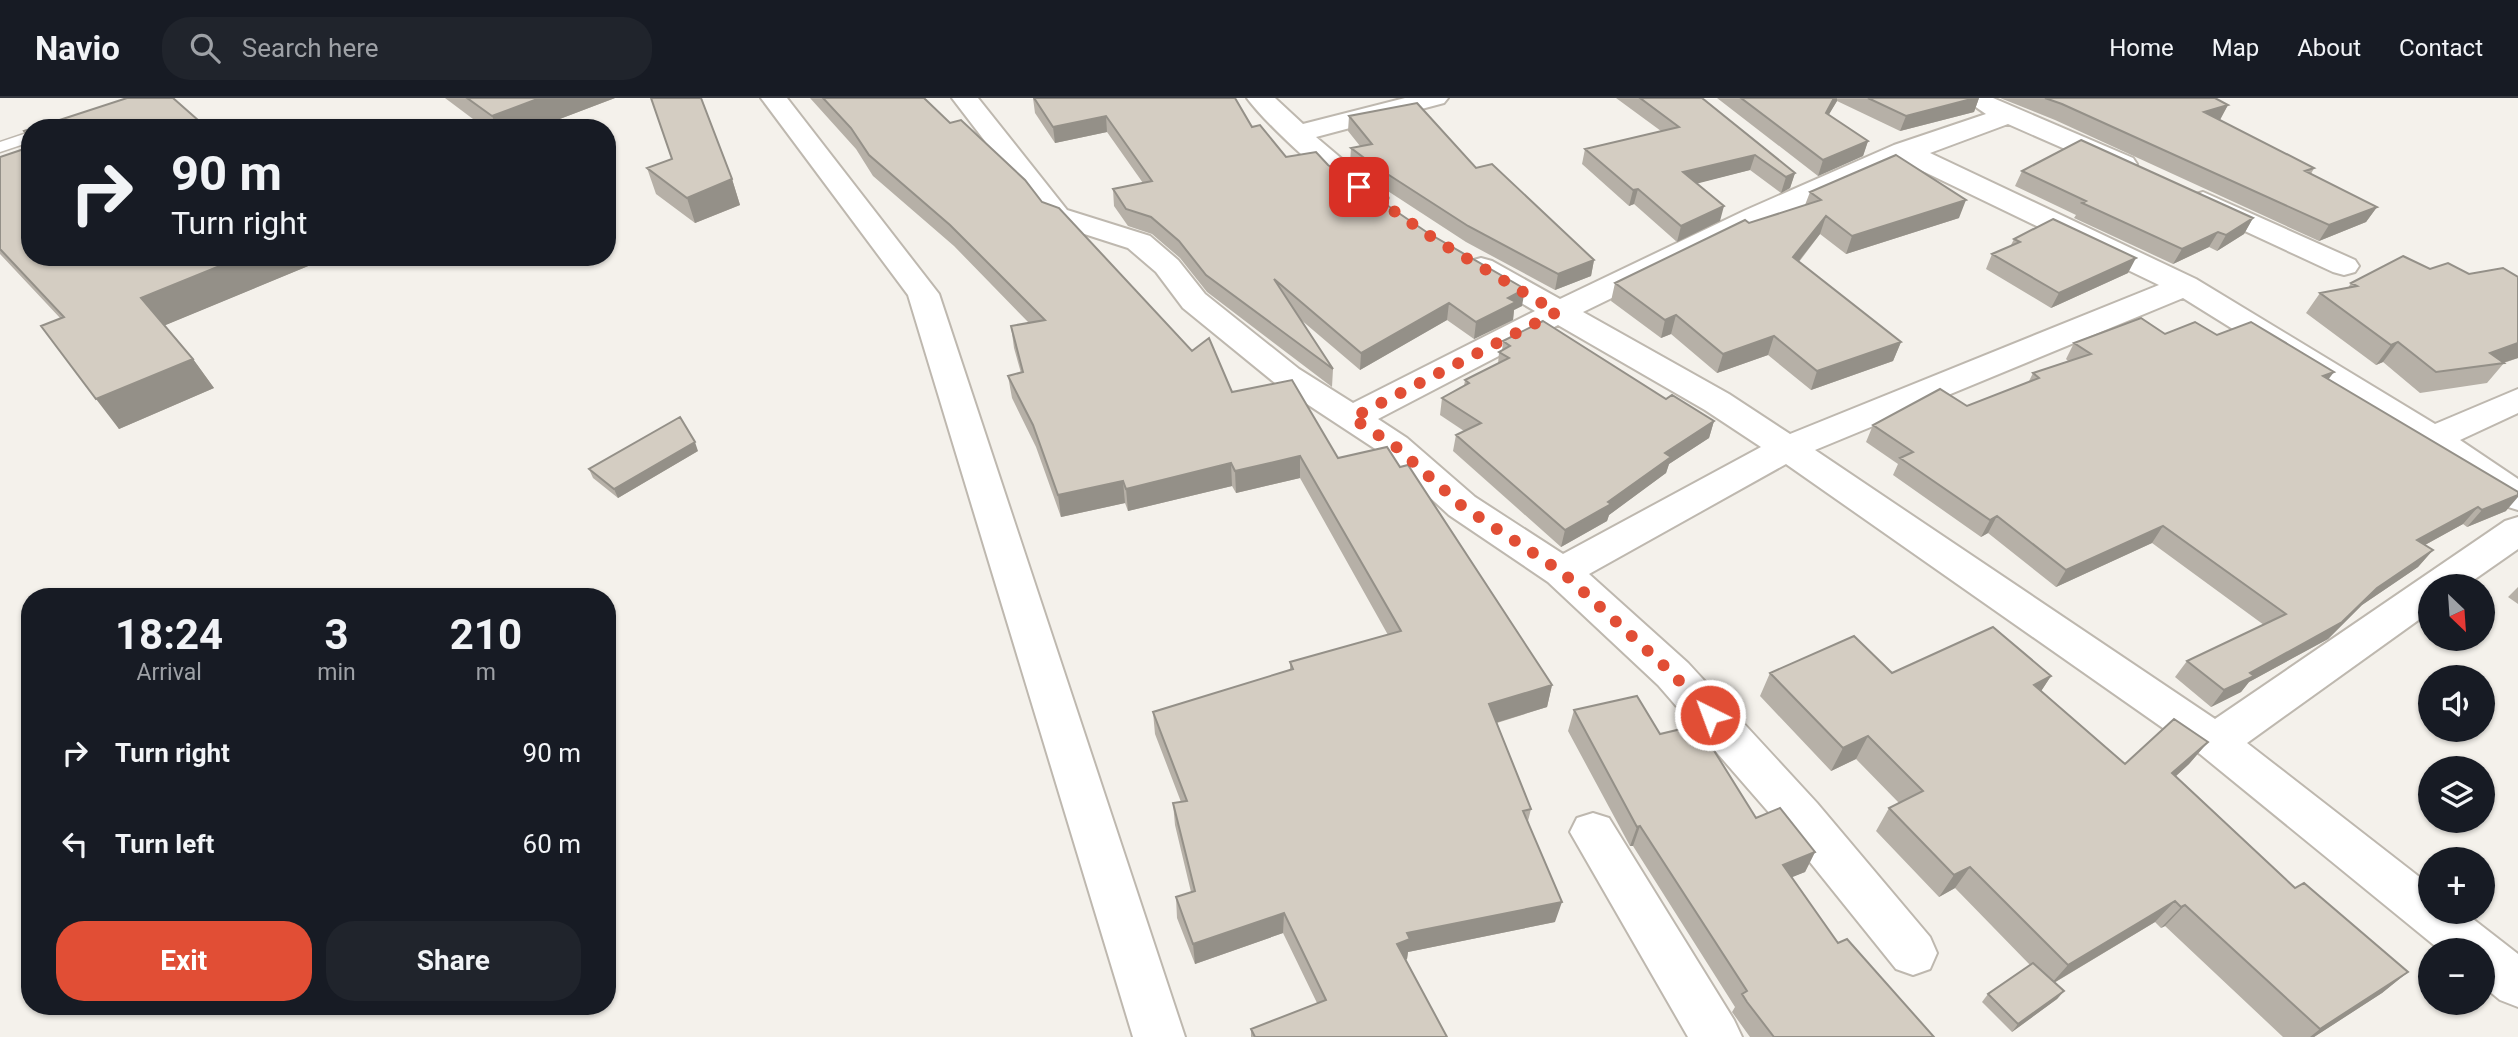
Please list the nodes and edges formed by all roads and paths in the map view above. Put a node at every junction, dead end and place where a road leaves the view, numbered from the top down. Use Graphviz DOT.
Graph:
graph roads {
  1 [pos="774,98"];
  2 [pos="965,98"];
  3 [pos="1260,98"];
  4 [pos="1436,98"];
  5 [pos="1975,98"];
  6 [pos="2007,114"];
  7 [pos="1296,134"];
  8 [pos="21,140"];
  9 [pos="0,147"];
  10 [pos="1904,151"];
  11 [pos="2145,174"];
  12 [pos="2182,192"];
  13 [pos="1406,219"];
  14 [pos="1451,249"];
  15 [pos="2344,267"];
  16 [pos="2185,286"];
  17 [pos="1557,312"];
  18 [pos="2518,400"];
  19 [pos="1352,418"];
  20 [pos="2433,438"];
  21 [pos="1787,448"];
  22 [pos="2518,498"];
  23 [pos="2518,530"];
  24 [pos="1562,572"];
  25 [pos="2454,574"];
  26 [pos="2418,600"];
  27 [pos="2214,742"];
  28 [pos="1593,832"];
  29 [pos="2461,938"];
  30 [pos="1913,953"];
  31 [pos="2495,966"];
  32 [pos="2518,984"];
  33 [pos="1159,1037"];
  34 [pos="1716,1037"];
  1 -- 33 [label="street"];
  2 -- 19 [label="street"];
  3 -- 7 [label="street"];
  4 -- 7 [label="street"];
  5 -- 6 [label="street"];
  6 -- 10 [label="street"];
  6 -- 11 [label="street"];
  7 -- 13 [label="street"];
  8 -- 9 [label="lane"];
  10 -- 16 [label="street"];
  10 -- 17 [label="street"];
  12 -- 15 [label="street"];
  14 -- 17 [label="street"];
  16 -- 20 [label="street"];
  16 -- 21 [label="street"];
  17 -- 19 [label="street"];
  17 -- 21 [label="street"];
  18 -- 20 [label="street"];
  19 -- 24 [label="street"];
  20 -- 22 [label="street"];
  21 -- 24 [label="street"];
  21 -- 27 [label="street"];
  23 -- 25 [label="street"];
  24 -- 30 [label="street"];
  26 -- 27 [label="street"];
  27 -- 29 [label="street"];
  28 -- 34 [label="street"];
  31 -- 32 [label="street"];
}
